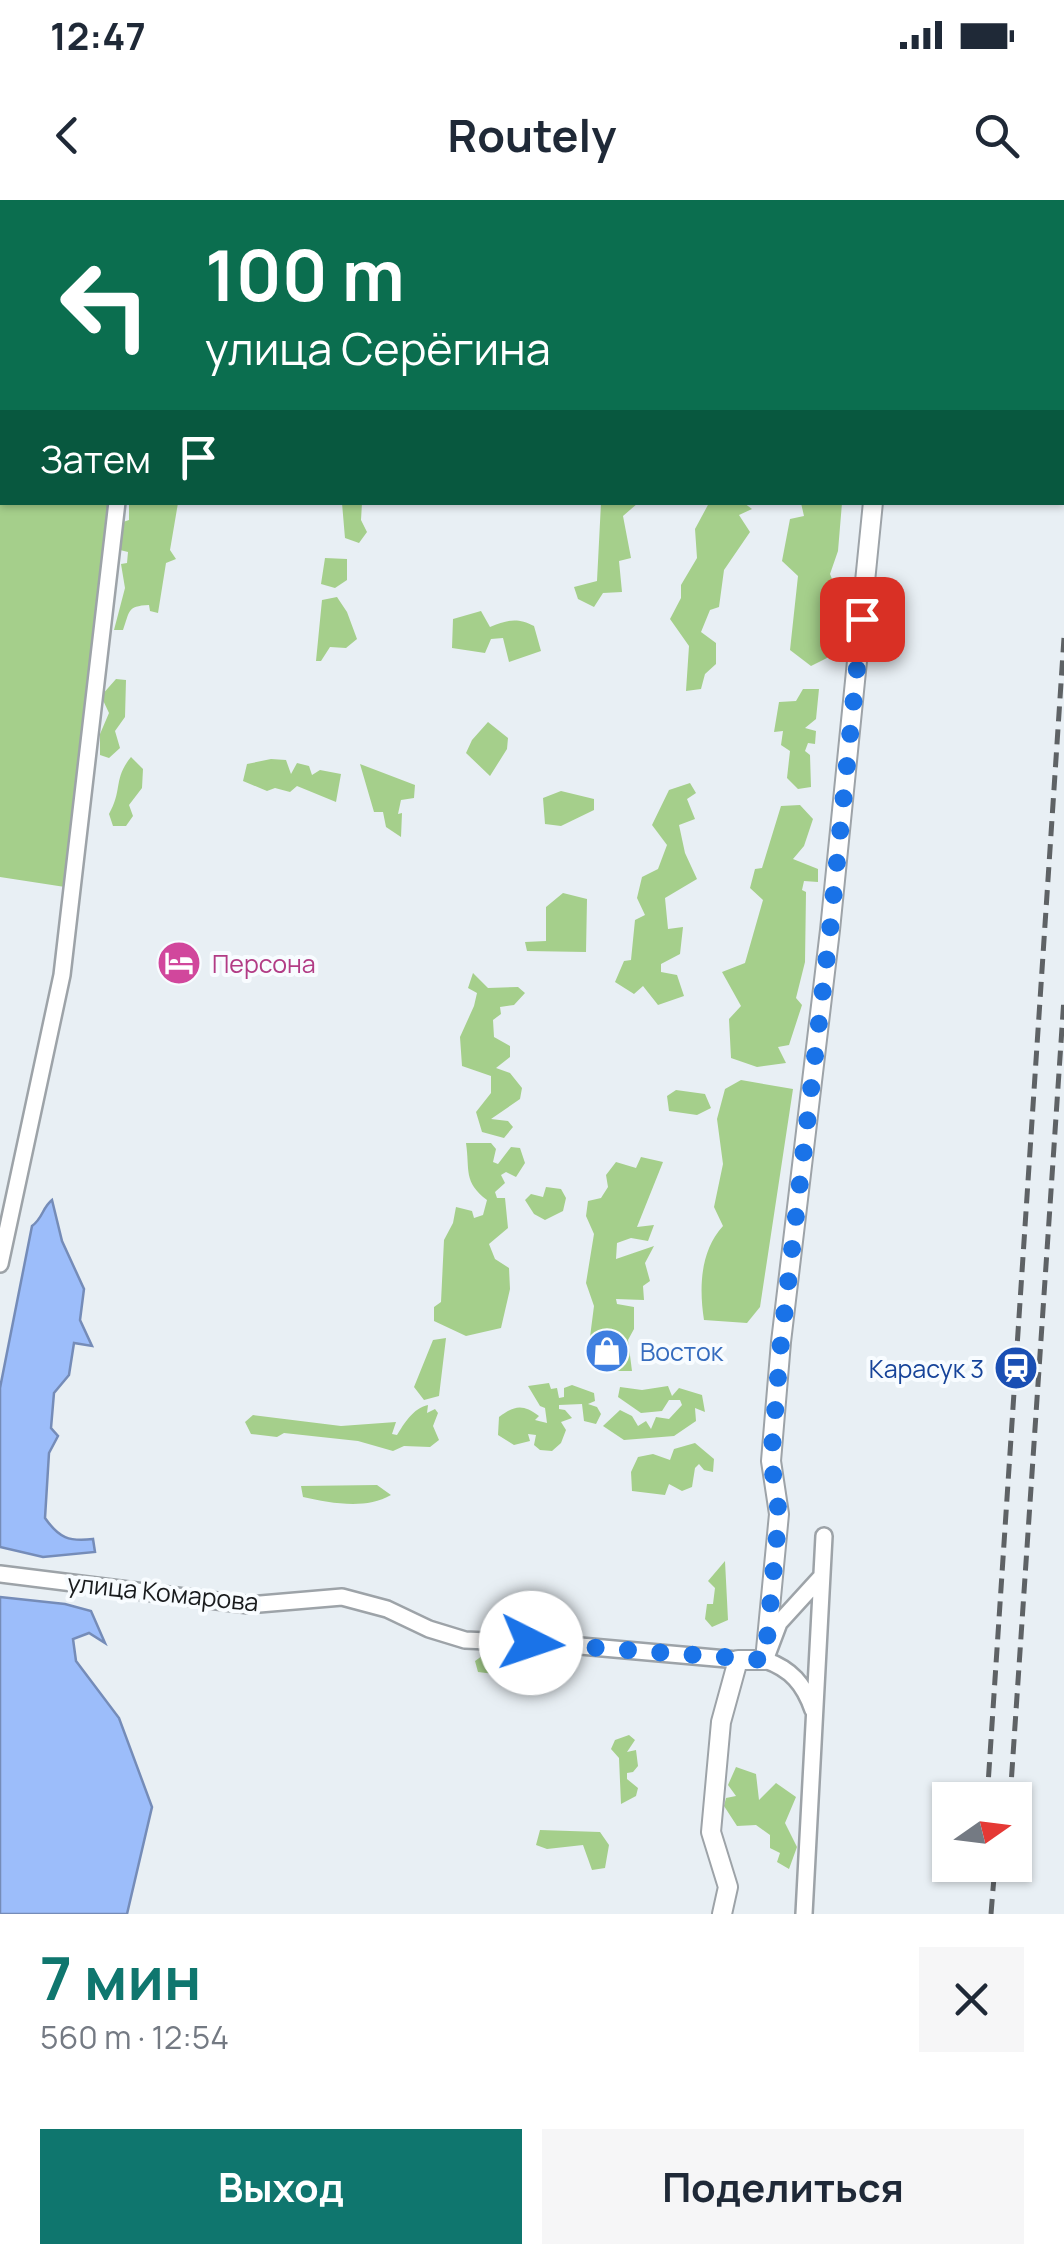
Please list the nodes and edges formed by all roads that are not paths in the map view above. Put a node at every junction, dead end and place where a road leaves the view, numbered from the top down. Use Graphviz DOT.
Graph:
graph roads {
  1 [pos="117,505"];
  2 [pos="873,505"];
  3 [pos="0,1264"];
  4 [pos="824,1536"];
  5 [pos="0,1574"];
  6 [pos="822,1577"];
  7 [pos="818,1645"];
  8 [pos="738,1660"];
  9 [pos="774,1663"];
  10 [pos="814,1716"];
  11 [pos="722,1914"];
  12 [pos="804,1914"];
  1 -- 3 [label="street"];
  2 -- 9 [label="street"];
  4 -- 6 [label="street"];
  5 -- 8 [label="street, улица Комарова"];
  6 -- 7 [label="street"];
  6 -- 9 [label="street"];
  7 -- 9 [label="street"];
  7 -- 10 [label="street"];
  8 -- 9 [label="street"];
  8 -- 11 [label="street"];
  9 -- 10 [label="street"];
  10 -- 12 [label="street"];
}
